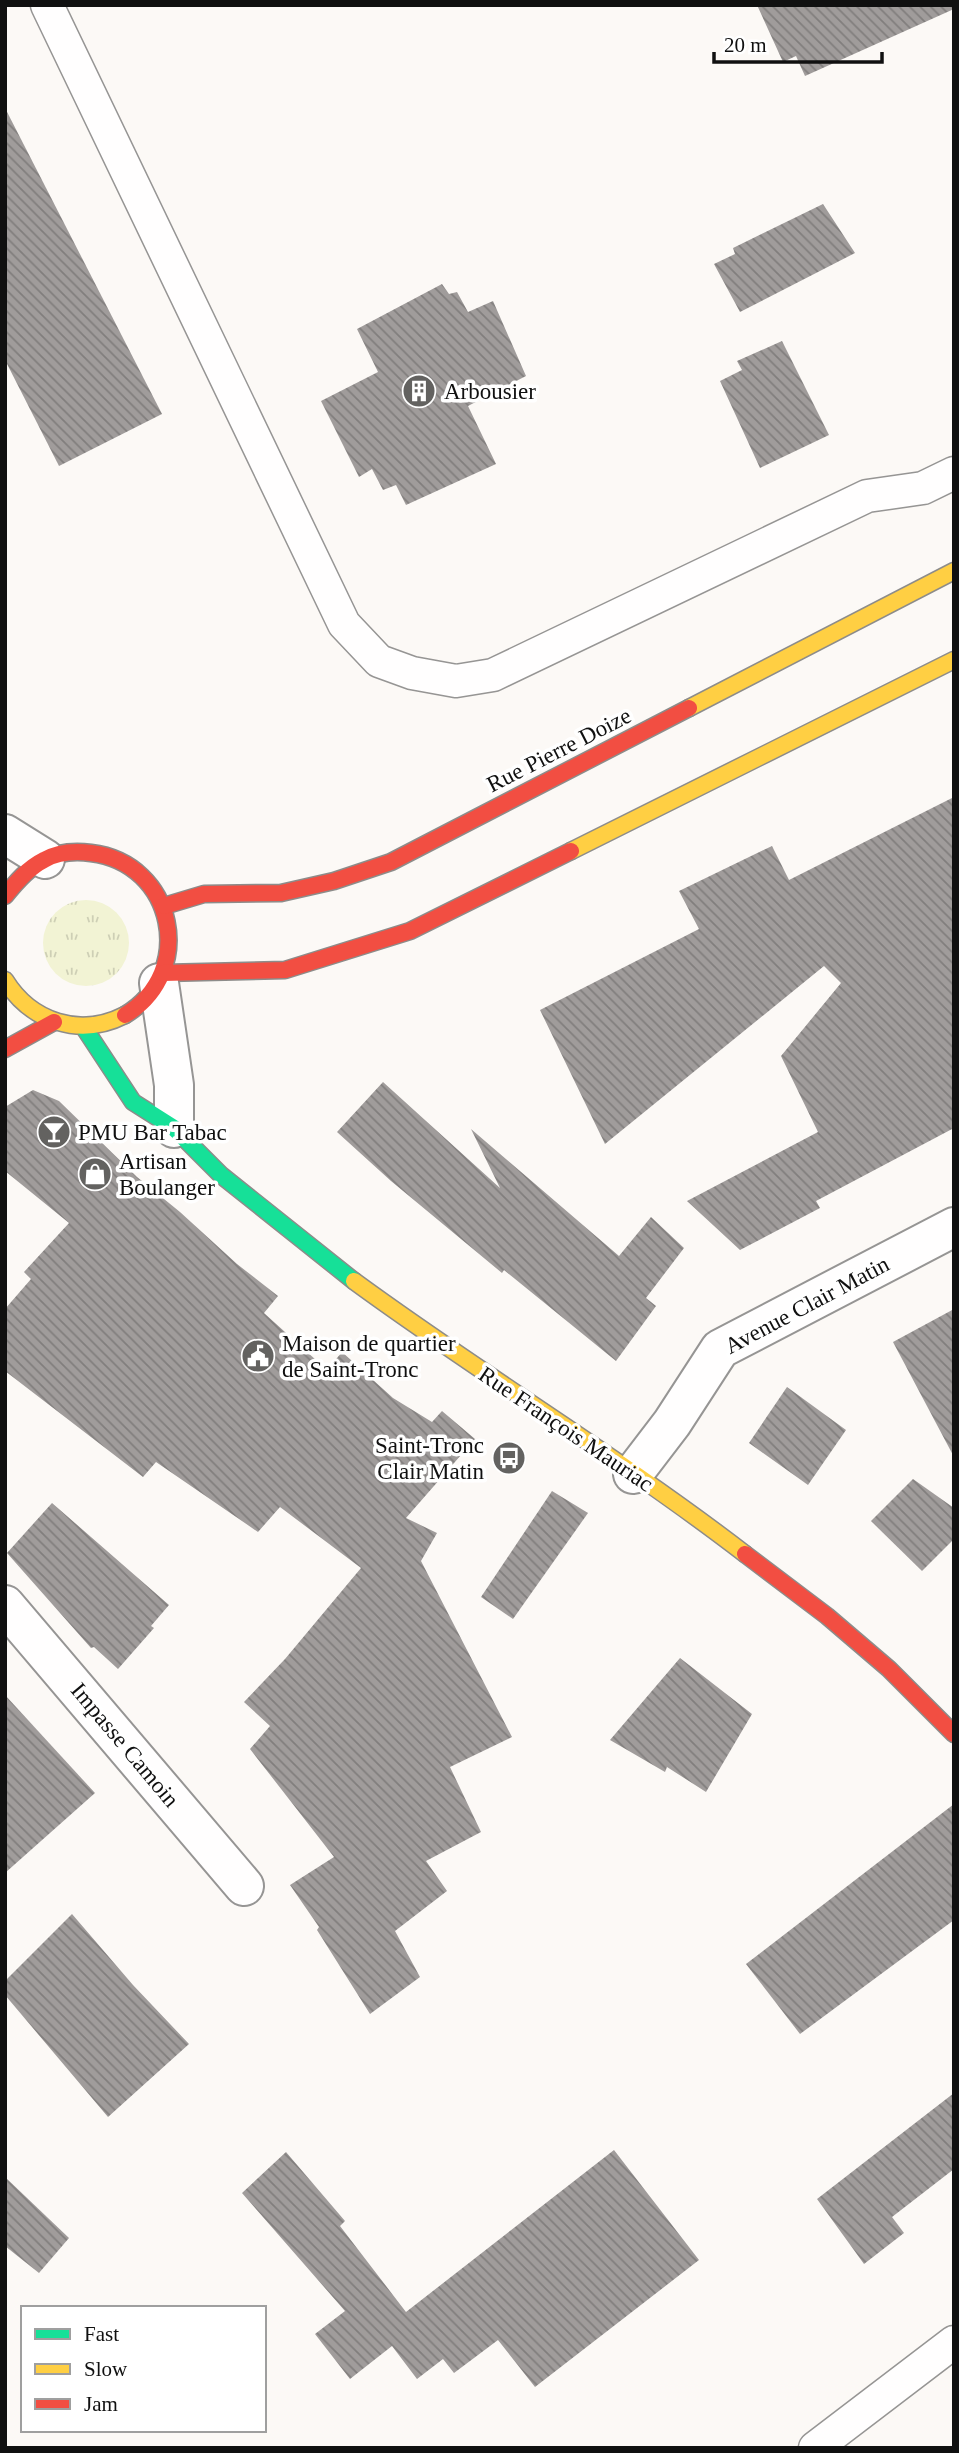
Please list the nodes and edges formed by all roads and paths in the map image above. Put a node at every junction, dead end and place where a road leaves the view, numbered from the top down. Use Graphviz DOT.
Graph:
graph roads {
  1 [pos="47,5"];
  2 [pos="954,473"];
  3 [pos="954,571"];
  4 [pos="954,660"];
  5 [pos="5,834"];
  6 [pos="45,859"];
  7 [pos="5,896"];
  8 [pos="164,906"];
  9 [pos="161,978"];
  10 [pos="5,980"];
  11 [pos="54,1022"];
  12 [pos="83,1027"];
  13 [pos="5,1049"];
  14 [pos="174,1128"];
  15 [pos="954,1227"];
  16 [pos="633,1474"];
  17 [pos="5,1605"];
  18 [pos="954,1734"];
  19 [pos="244,1886"];
  20 [pos="954,2342"];
  21 [pos="815,2448"];
  1 -- 2 [label="lane"];
  3 -- 8 [label="street, Rue Pierre Doize"];
  4 -- 9 [label="street"];
  5 -- 6 [label="street"];
  6 -- 7 [label="street"];
  6 -- 8 [label="street"];
  8 -- 9 [label="street"];
  9 -- 12 [label="street"];
  9 -- 14 [label="street"];
  10 -- 11 [label="street"];
  11 -- 12 [label="street"];
  11 -- 13 [label="street"];
  12 -- 14 [label="street, Rue François Mauriac"];
  14 -- 16 [label="street, Rue François Mauriac"];
  15 -- 16 [label="street, Avenue Clair Matin"];
  16 -- 18 [label="street, Rue François Mauriac"];
  17 -- 19 [label="street, Impasse Camoin"];
  20 -- 21 [label="lane"];
}
